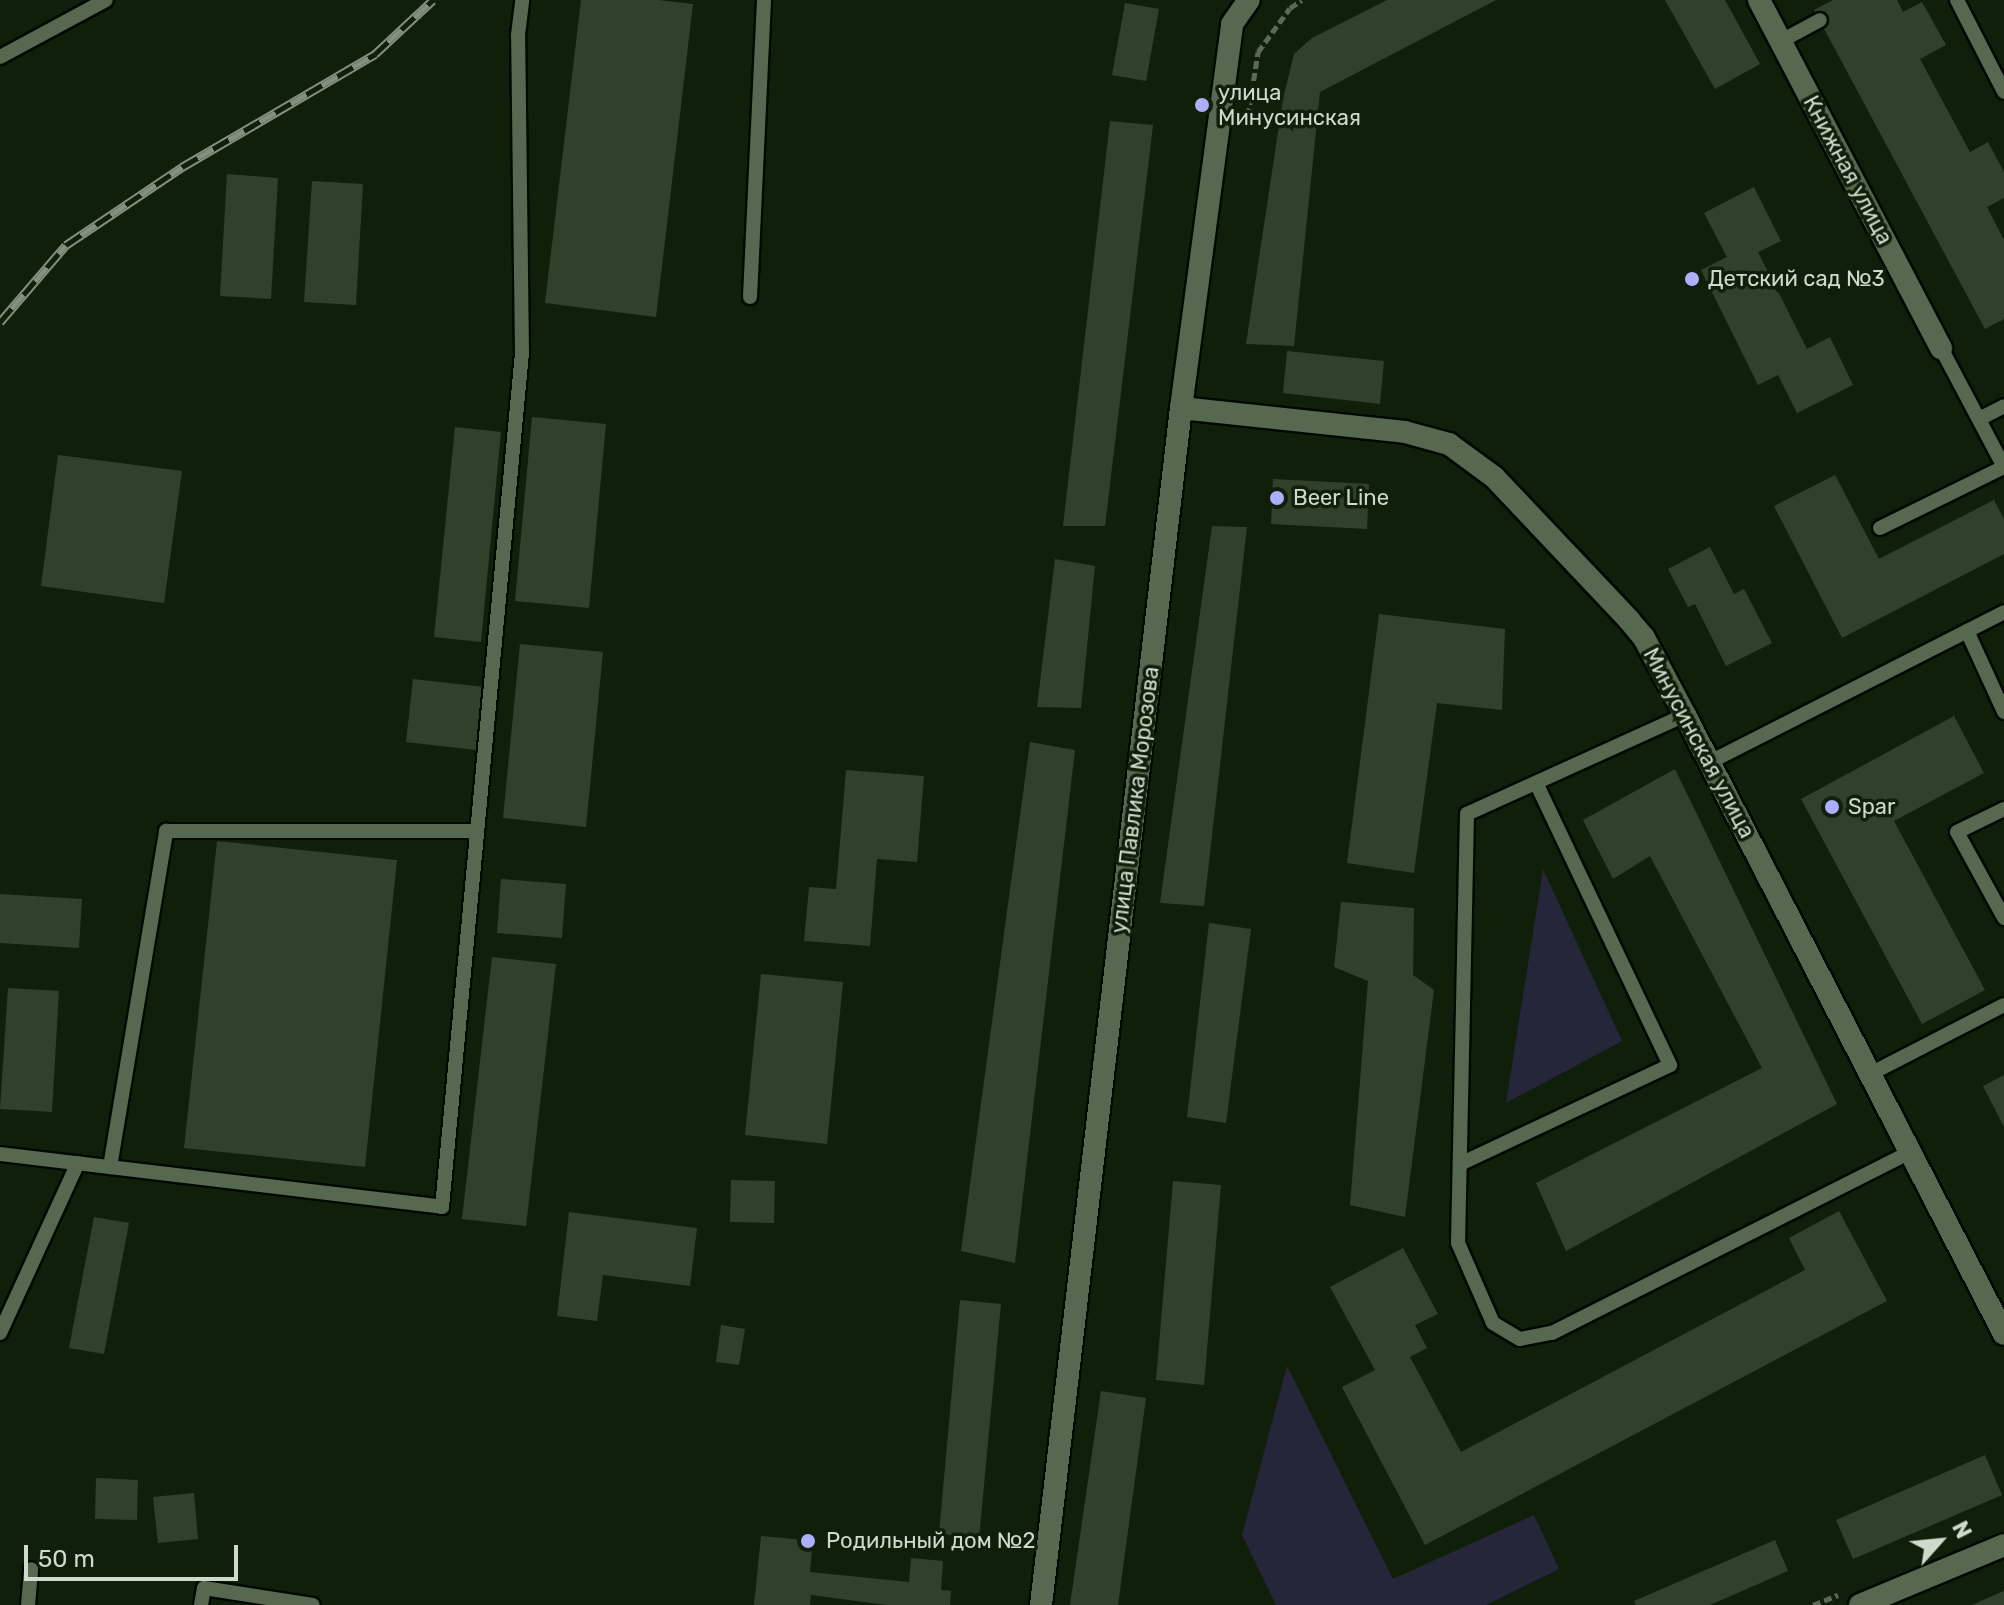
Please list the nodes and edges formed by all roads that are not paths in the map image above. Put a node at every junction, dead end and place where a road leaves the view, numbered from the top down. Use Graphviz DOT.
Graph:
graph roads {
  1 [pos="106,0"];
  2 [pos="522,0"];
  3 [pos="764,0"];
  4 [pos="1233,0"];
  5 [pos="1249,0"];
  6 [pos="1759,0"];
  7 [pos="1957,0"];
  8 [pos="1820,20"];
  9 [pos="1232,24"];
  10 [pos="1781,41"];
  11 [pos="0,57"];
  12 [pos="2004,92"];
  13 [pos="750,297"];
  14 [pos="1941,348"];
  15 [pos="2004,406"];
  16 [pos="1181,408"];
  17 [pos="1979,419"];
  18 [pos="2004,467"];
  19 [pos="1880,528"];
  20 [pos="2004,612"];
  21 [pos="1967,631"];
  22 [pos="2004,712"];
  23 [pos="1685,715"];
  24 [pos="1710,762"];
  25 [pos="1536,783"];
  26 [pos="2004,809"];
  27 [pos="477,831"];
  28 [pos="2004,918"];
  29 [pos="2004,1005"];
  30 [pos="1872,1073"];
  31 [pos="1911,1152"];
  32 [pos="0,1154"];
  33 [pos="78,1163"];
  34 [pos="1460,1164"];
  35 [pos="110,1167"];
  36 [pos="0,1333"];
  37 [pos="2004,1334"];
  38 [pos="2004,1545"];
  39 [pos="31,1569"];
  40 [pos="28,1605"];
  41 [pos="201,1605"];
  42 [pos="313,1605"];
  43 [pos="1041,1605"];
  44 [pos="1860,1605"];
  1 -- 11 [label="lane"];
  2 -- 27 [label="lane"];
  3 -- 13 [label="lane"];
  4 -- 9 [label="street"];
  5 -- 9 [label="street, улица Павлика Морозова"];
  6 -- 10 [label="street, Книжная улица"];
  7 -- 12 [label="lane"];
  8 -- 10 [label="lane"];
  9 -- 16 [label="street, улица Павлика Морозова"];
  10 -- 14 [label="street, Книжная улица"];
  14 -- 17 [label="lane, Книжная улица"];
  15 -- 17 [label="lane"];
  16 -- 23 [label="street, Минусинская улица"];
  16 -- 43 [label="street, улица Павлика Морозова"];
  17 -- 18 [label="lane, Книжная улица"];
  18 -- 19 [label="lane"];
  20 -- 21 [label="lane"];
  21 -- 22 [label="lane"];
  21 -- 24 [label="lane"];
  23 -- 24 [label="street, Минусинская улица"];
  23 -- 25 [label="lane"];
  24 -- 30 [label="street, Минусинская улица"];
  25 -- 34 [label="lane"];
  25 -- 34 [label="lane"];
  26 -- 28 [label="lane"];
  27 -- 35 [label="lane"];
  27 -- 35 [label="lane"];
  29 -- 30 [label="lane"];
  30 -- 31 [label="street, Минусинская улица"];
  31 -- 34 [label="lane"];
  31 -- 37 [label="street, Минусинская улица"];
  32 -- 33 [label="lane"];
  33 -- 35 [label="lane"];
  33 -- 36 [label="lane"];
  38 -- 44 [label="street"];
  39 -- 40 [label="lane"];
  41 -- 42 [label="lane"];
}
